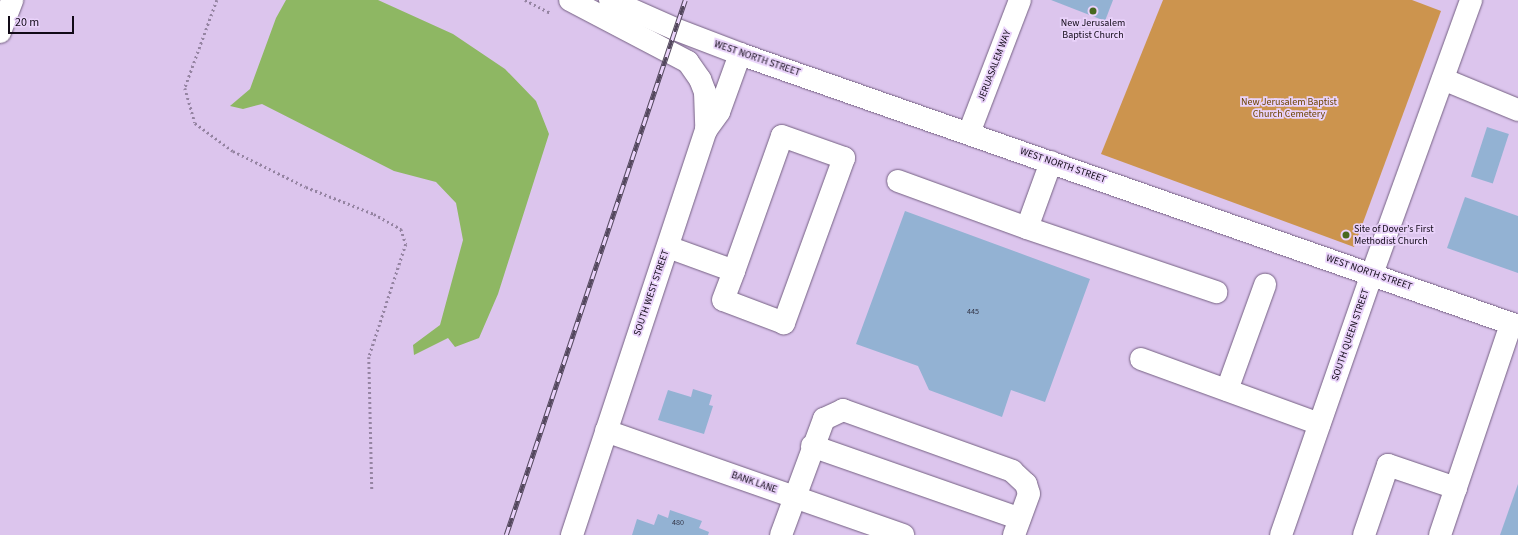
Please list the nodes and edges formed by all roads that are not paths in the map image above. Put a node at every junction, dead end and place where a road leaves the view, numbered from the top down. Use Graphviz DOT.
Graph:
graph roads {
  1 [pos="12,0"];
  2 [pos="570,0"];
  3 [pos="610,0"];
  4 [pos="1020,0"];
  5 [pos="1471,0"];
  6 [pos="0,32"];
  7 [pos="740,54"];
  8 [pos="1443,79"];
  9 [pos="1518,110"];
  10 [pos="706,130"];
  11 [pos="969,133"];
  12 [pos="1051,162"];
  13 [pos="898,181"];
  14 [pos="1027,228"];
  15 [pos="668,247"];
  16 [pos="734,271"];
  17 [pos="1372,274"];
  18 [pos="1264,285"];
  19 [pos="1216,292"];
  20 [pos="1514,325"];
  21 [pos="1141,359"];
  22 [pos="1227,390"];
  23 [pos="1320,424"];
  24 [pos="606,431"];
  25 [pos="812,446"];
  26 [pos="1456,488"];
  27 [pos="794,497"];
  28 [pos="1017,527"];
  29 [pos="572,535"];
  30 [pos="780,535"];
  31 [pos="903,535"];
  32 [pos="1281,535"];
  33 [pos="1364,535"];
  34 [pos="1440,535"];
  1 -- 6 [label="street"];
  2 -- 10 [label="street"];
  3 -- 7 [label="street, WEST NORTH STREET"];
  4 -- 11 [label="street, JERUASALEM WAY"];
  5 -- 8 [label="street, SOUTH QUEEN STREET"];
  7 -- 10 [label="street, SOUTH WEST STREET"];
  7 -- 11 [label="street, WEST NORTH STREET"];
  8 -- 9 [label="street"];
  8 -- 17 [label="street, SOUTH QUEEN STREET"];
  10 -- 15 [label="street, SOUTH WEST STREET"];
  11 -- 12 [label="street, WEST NORTH STREET"];
  12 -- 14 [label="street"];
  12 -- 17 [label="street, WEST NORTH STREET"];
  13 -- 14 [label="street"];
  14 -- 19 [label="street"];
  15 -- 16 [label="street"];
  15 -- 24 [label="street, SOUTH WEST STREET"];
  16 -- 16 [label="street"];
  17 -- 20 [label="street, WEST NORTH STREET"];
  17 -- 23 [label="street, SOUTH QUEEN STREET"];
  18 -- 22 [label="street"];
  20 -- 26 [label="street"];
  21 -- 22 [label="street"];
  22 -- 23 [label="street"];
  23 -- 32 [label="street, SOUTH QUEEN STREET"];
  24 -- 27 [label="street, BANK LANE"];
  24 -- 29 [label="street, SOUTH WEST STREET"];
  25 -- 27 [label="street"];
  25 -- 28 [label="street"];
  25 -- 28 [label="street"];
  26 -- 33 [label="street"];
  26 -- 34 [label="street"];
  27 -- 30 [label="street"];
  27 -- 31 [label="street, BANK LANE"];
}
